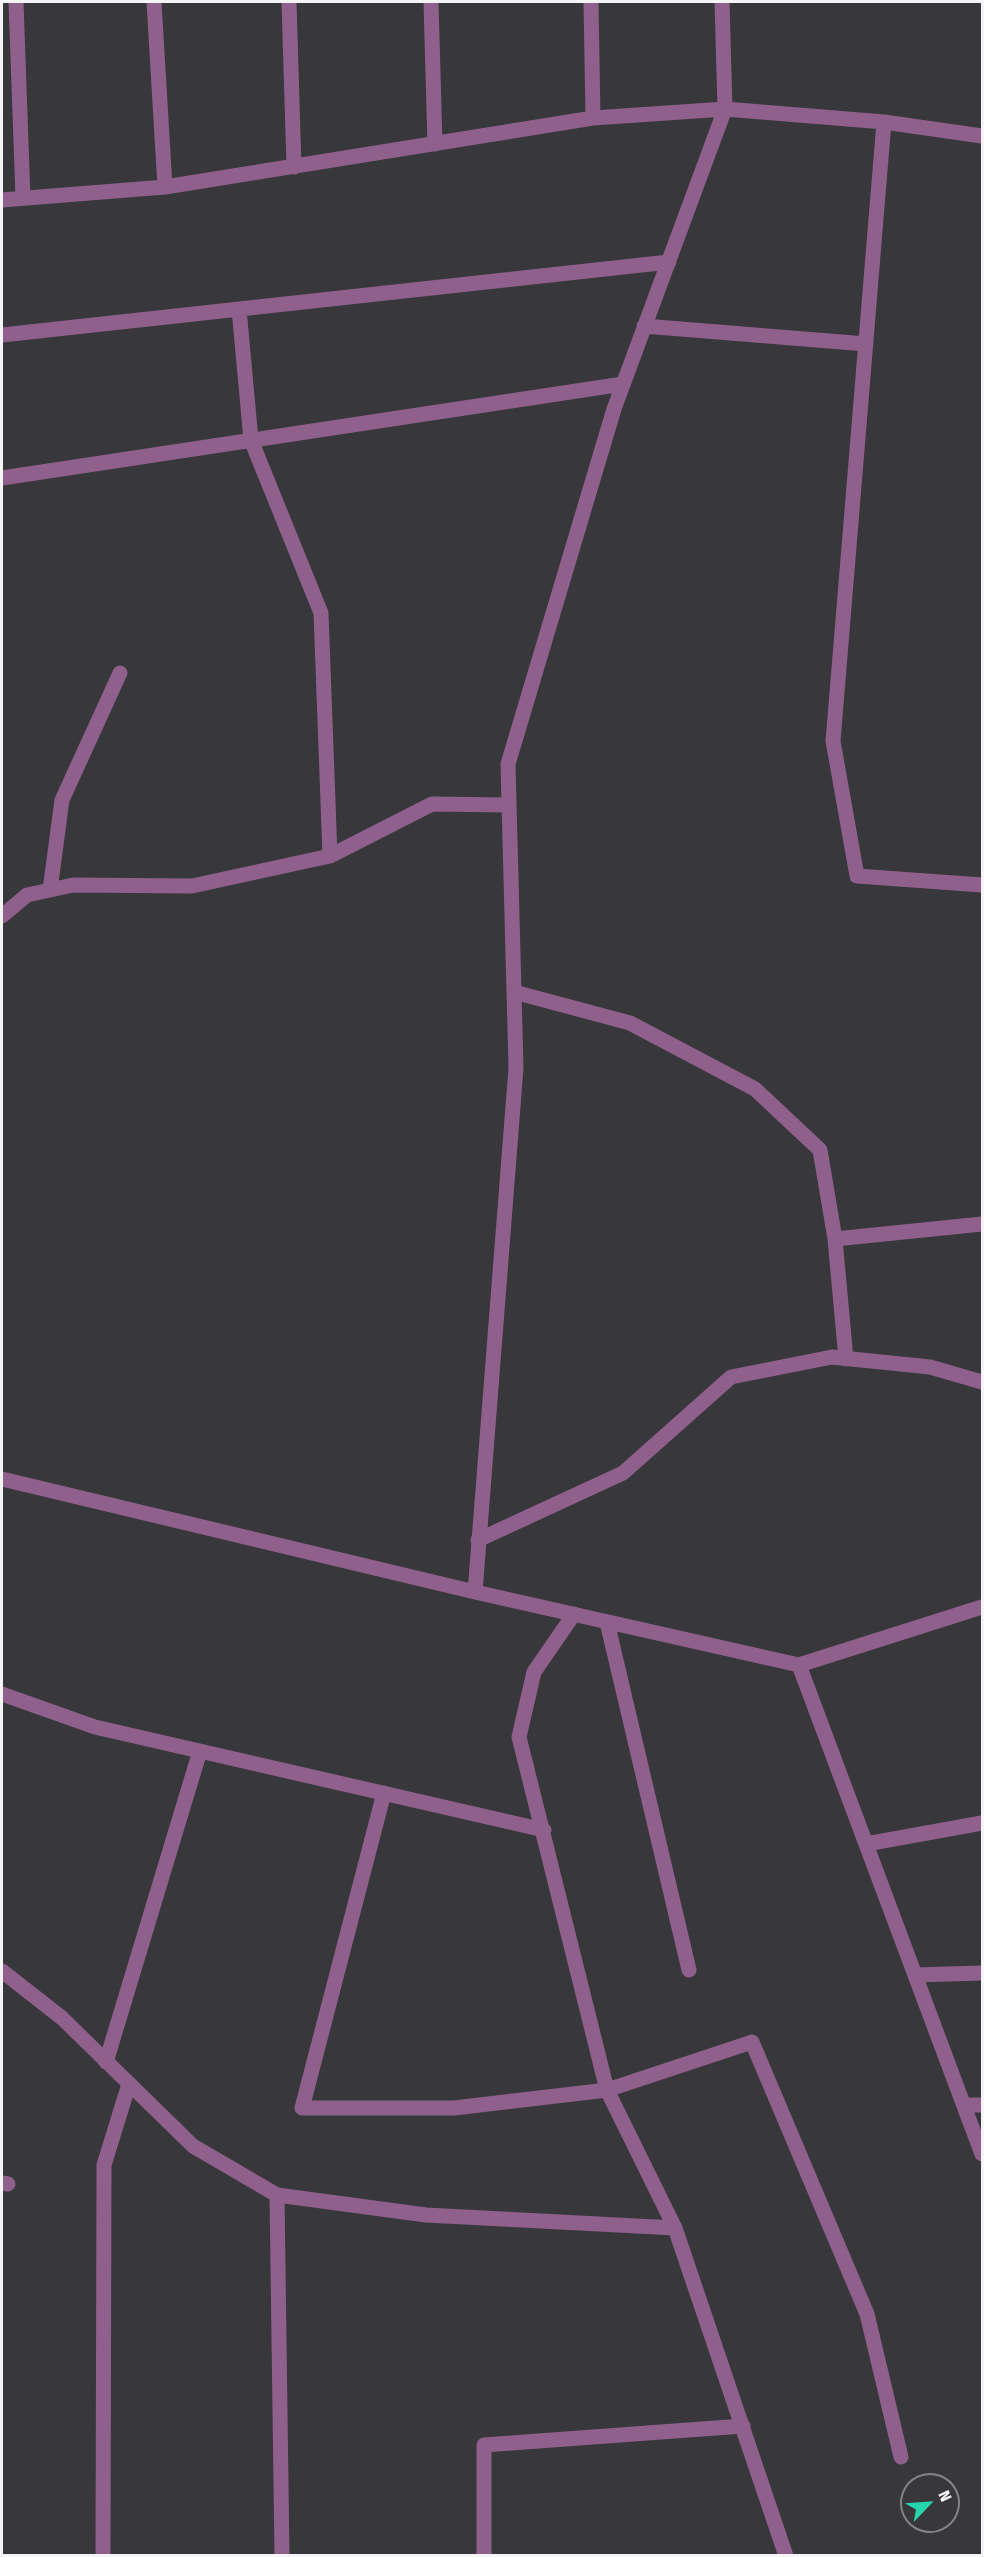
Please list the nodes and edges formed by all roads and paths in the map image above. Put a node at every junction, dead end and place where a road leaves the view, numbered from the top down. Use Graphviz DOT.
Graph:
graph roads {
  1 [pos="16,2"];
  2 [pos="154,2"];
  3 [pos="289,2"];
  4 [pos="431,2"];
  5 [pos="591,2"];
  6 [pos="722,2"];
  7 [pos="725,109"];
  8 [pos="593,118"];
  9 [pos="884,122"];
  10 [pos="982,136"];
  11 [pos="435,144"];
  12 [pos="294,167"];
  13 [pos="165,187"];
  14 [pos="23,198"];
  15 [pos="2,200"];
  16 [pos="669,262"];
  17 [pos="239,309"];
  18 [pos="644,326"];
  19 [pos="2,335"];
  20 [pos="866,344"];
  21 [pos="623,384"];
  22 [pos="251,440"];
  23 [pos="2,478"];
  24 [pos="120,673"];
  25 [pos="509,805"];
  26 [pos="330,856"];
  27 [pos="982,885"];
  28 [pos="50,890"];
  29 [pos="2,916"];
  30 [pos="514,992"];
  31 [pos="982,1224"];
  32 [pos="835,1239"];
  33 [pos="846,1359"];
  34 [pos="982,1382"];
  35 [pos="2,1479"];
  36 [pos="478,1539"];
  37 [pos="474,1592"];
  38 [pos="982,1607"];
  39 [pos="574,1614"];
  40 [pos="607,1622"];
  41 [pos="799,1665"];
  42 [pos="2,1694"];
  43 [pos="200,1751"];
  44 [pos="384,1793"];
  45 [pos="982,1822"];
  46 [pos="544,1830"];
  47 [pos="866,1844"];
  48 [pos="689,1970"];
  49 [pos="2,1971"];
  50 [pos="982,1973"];
  51 [pos="915,1975"];
  52 [pos="106,2062"];
  53 [pos="129,2085"];
  54 [pos="607,2090"];
  55 [pos="964,2105"];
  56 [pos="982,2105"];
  57 [pos="982,2154"];
  58 [pos="277,2195"];
  59 [pos="675,2228"];
  60 [pos="743,2426"];
  61 [pos="901,2457"];
  62 [pos="103,2556"];
  63 [pos="282,2556"];
  64 [pos="484,2556"];
  65 [pos="786,2556"];
  1 -- 14 [label="street"];
  2 -- 13 [label="street"];
  3 -- 12 [label="street"];
  4 -- 11 [label="street"];
  5 -- 8 [label="street"];
  6 -- 7 [label="street"];
  7 -- 8 [label="street"];
  7 -- 9 [label="street"];
  7 -- 16 [label="street"];
  8 -- 11 [label="street"];
  9 -- 10 [label="street"];
  9 -- 20 [label="street"];
  11 -- 12 [label="street"];
  12 -- 13 [label="street"];
  13 -- 14 [label="street"];
  14 -- 15 [label="street"];
  16 -- 17 [label="street"];
  16 -- 18 [label="street"];
  17 -- 19 [label="street"];
  17 -- 22 [label="street"];
  18 -- 20 [label="street"];
  18 -- 21 [label="street"];
  20 -- 27 [label="street"];
  21 -- 22 [label="street"];
  21 -- 25 [label="street"];
  22 -- 23 [label="street"];
  22 -- 26 [label="street"];
  24 -- 28 [label="street"];
  25 -- 26 [label="street"];
  25 -- 30 [label="street"];
  26 -- 28 [label="street"];
  28 -- 29 [label="street"];
  30 -- 32 [label="street"];
  30 -- 36 [label="street"];
  31 -- 32 [label="street"];
  32 -- 33 [label="street"];
  33 -- 34 [label="street"];
  33 -- 36 [label="street"];
  35 -- 37 [label="street"];
  36 -- 37 [label="street"];
  37 -- 39 [label="street"];
  38 -- 41 [label="street"];
  39 -- 40 [label="street"];
  39 -- 46 [label="street"];
  40 -- 41 [label="street"];
  40 -- 48 [label="street"];
  41 -- 47 [label="street"];
  42 -- 43 [label="street"];
  43 -- 44 [label="street"];
  43 -- 52 [label="street"];
  44 -- 46 [label="street"];
  44 -- 54 [label="street"];
  45 -- 47 [label="street"];
  46 -- 54 [label="street"];
  47 -- 51 [label="street"];
  49 -- 52 [label="street"];
  50 -- 51 [label="street"];
  51 -- 55 [label="street"];
  52 -- 53 [label="street"];
  53 -- 58 [label="street"];
  53 -- 62 [label="street"];
  54 -- 59 [label="street"];
  54 -- 61 [label="street"];
  55 -- 56 [label="street"];
  55 -- 57 [label="street"];
  58 -- 59 [label="street"];
  58 -- 63 [label="street"];
  59 -- 60 [label="street"];
  60 -- 64 [label="street"];
  60 -- 65 [label="street"];
}
